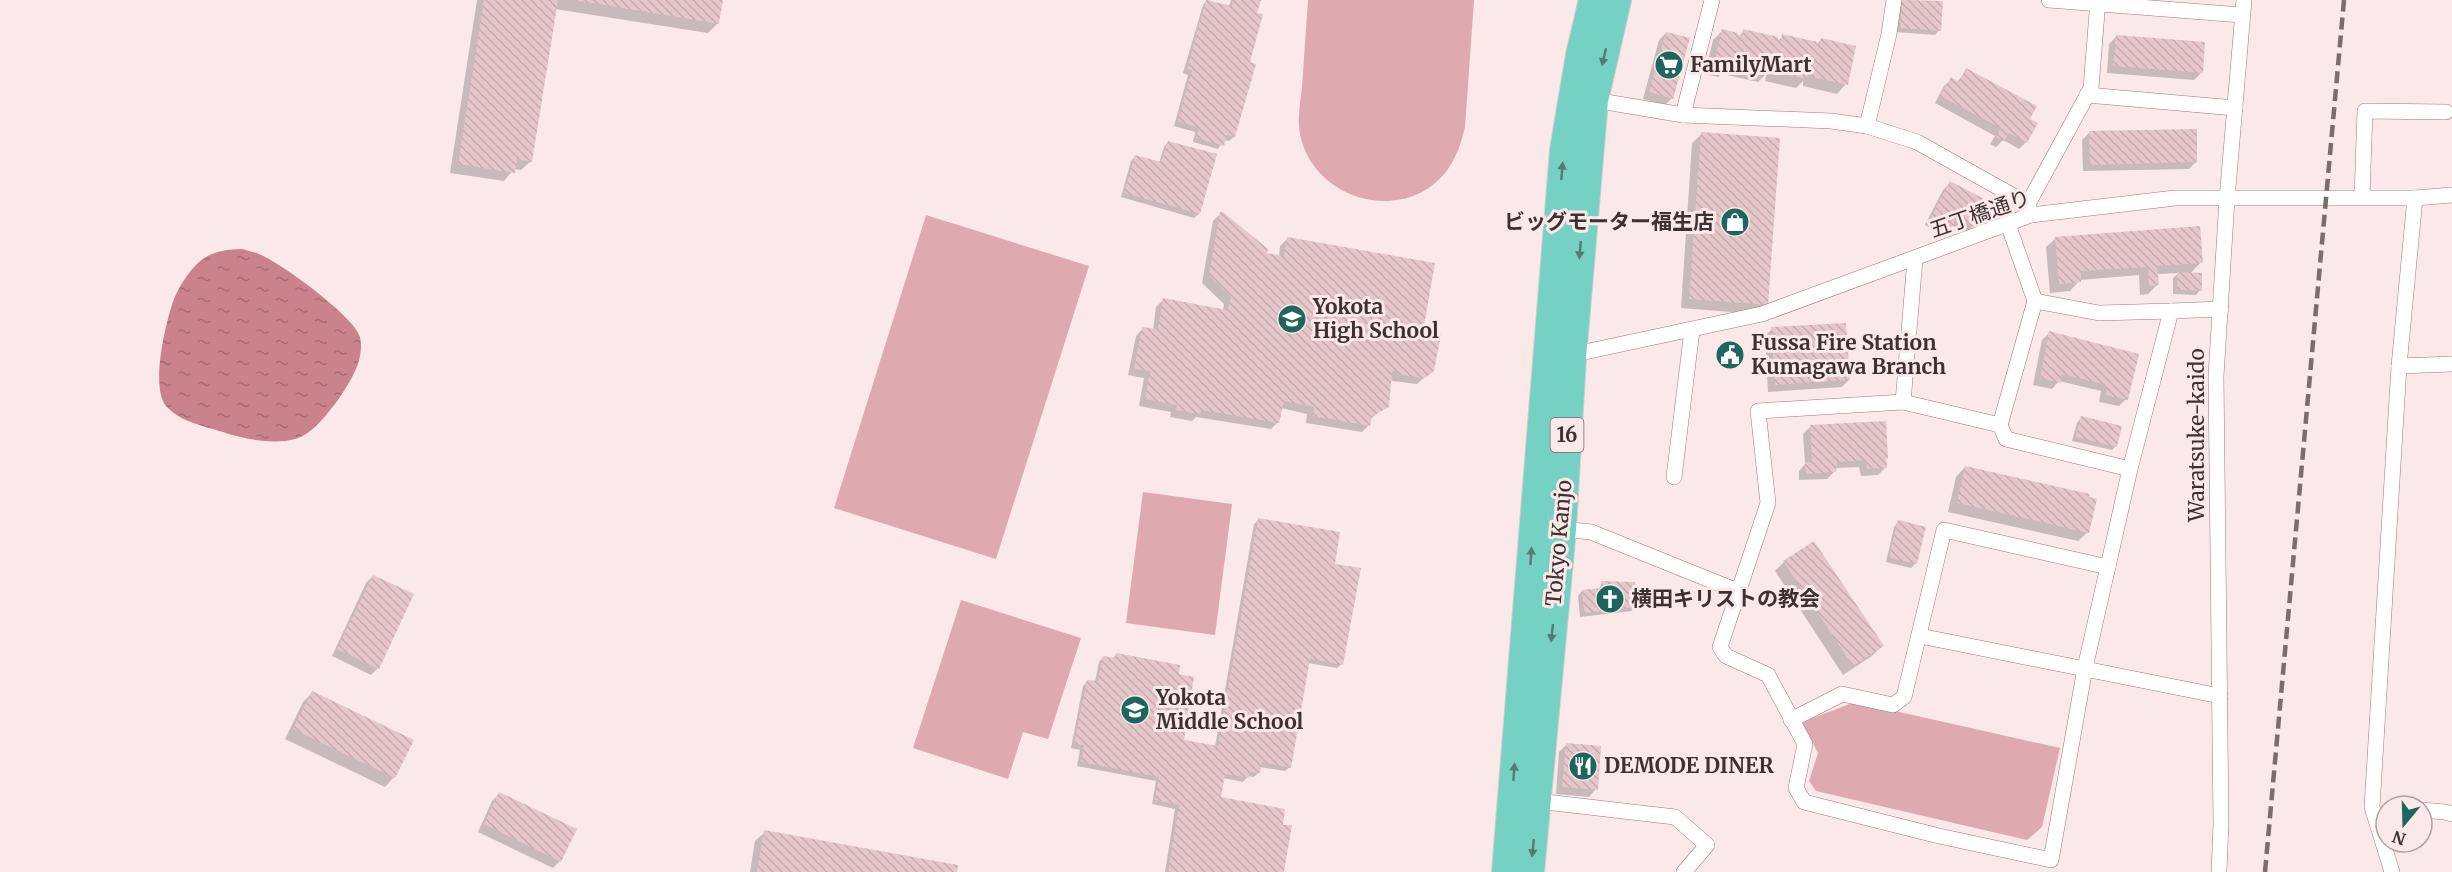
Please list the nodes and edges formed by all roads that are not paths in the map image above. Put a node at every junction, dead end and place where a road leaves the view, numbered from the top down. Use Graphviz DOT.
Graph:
graph roads {
  1 [pos="1593,0"];
  2 [pos="1617,0"];
  3 [pos="1712,0"];
  4 [pos="1894,0"];
  5 [pos="2049,0"];
  6 [pos="2097,2"];
  7 [pos="2243,8"];
  8 [pos="2087,95"];
  9 [pos="1594,100"];
  10 [pos="2235,108"];
  11 [pos="2446,112"];
  12 [pos="1683,115"];
  13 [pos="1867,126"];
  14 [pos="2452,195"];
  15 [pos="2362,197"];
  16 [pos="2415,198"];
  17 [pos="2227,199"];
  18 [pos="2030,210"];
  19 [pos="2008,224"];
  20 [pos="1915,259"];
  21 [pos="2035,301"];
  22 [pos="2221,309"];
  23 [pos="2171,311"];
  24 [pos="1692,330"];
  25 [pos="1559,356"];
  26 [pos="2452,364"];
  27 [pos="2399,366"];
  28 [pos="1903,402"];
  29 [pos="2000,425"];
  30 [pos="2130,468"];
  31 [pos="1674,477"];
  32 [pos="1562,529"];
  33 [pos="2108,567"];
  34 [pos="1740,592"];
  35 [pos="1920,636"];
  36 [pos="2085,668"];
  37 [pos="2220,696"];
  38 [pos="1791,720"];
  39 [pos="2380,794"];
  40 [pos="1537,801"];
  41 [pos="2434,812"];
  42 [pos="2452,814"];
  43 [pos="2388,854"];
  44 [pos="1506,872"];
  45 [pos="1530,872"];
  46 [pos="1684,872"];
  47 [pos="2219,872"];
  48 [pos="2392,872"];
  25 -- 1 [label="highway, Tokyo Kanjo / 16, one-way"];
  2 -- 9 [label="highway, Tokyo Kanjo / 16, one-way"];
  3 -- 12 [label="street"];
  4 -- 13 [label="street"];
  5 -- 6 [label="street"];
  6 -- 7 [label="street"];
  6 -- 8 [label="street"];
  7 -- 10 [label="street, Waratsuke-kaido"];
  8 -- 10 [label="street"];
  8 -- 18 [label="street"];
  9 -- 12 [label="street"];
  9 -- 25 [label="highway, Tokyo Kanjo / 16, one-way"];
  10 -- 17 [label="street, Waratsuke-kaido"];
  11 -- 15 [label="street"];
  12 -- 13 [label="street"];
  13 -- 18 [label="street"];
  14 -- 16 [label="street, 五丁橋通り"];
  15 -- 16 [label="street, 五丁橋通り"];
  15 -- 17 [label="street, 五丁橋通り"];
  16 -- 27 [label="street"];
  17 -- 18 [label="street, 五丁橋通り"];
  17 -- 22 [label="street, Waratsuke-kaido"];
  18 -- 19 [label="street, 五丁橋通り"];
  19 -- 20 [label="street, 五丁橋通り"];
  19 -- 21 [label="street"];
  20 -- 24 [label="street, 五丁橋通り"];
  20 -- 28 [label="street"];
  21 -- 23 [label="street"];
  21 -- 29 [label="street"];
  22 -- 23 [label="street"];
  22 -- 37 [label="street, Waratsuke-kaido"];
  23 -- 30 [label="street"];
  24 -- 25 [label="street, 五丁橋通り"];
  24 -- 31 [label="street"];
  25 -- 32 [label="highway, Tokyo Kanjo / 16"];
  44 -- 25 [label="highway, Tokyo Kanjo / 16, one-way"];
  26 -- 27 [label="street"];
  27 -- 39 [label="street"];
  28 -- 29 [label="street"];
  28 -- 34 [label="street"];
  29 -- 30 [label="street"];
  30 -- 33 [label="street"];
  32 -- 34 [label="street"];
  32 -- 40 [label="highway, Tokyo Kanjo / 16, one-way"];
  33 -- 35 [label="street"];
  33 -- 36 [label="street"];
  34 -- 38 [label="street"];
  35 -- 36 [label="street"];
  35 -- 38 [label="street"];
  36 -- 37 [label="street"];
  36 -- 38 [label="street"];
  37 -- 47 [label="street, Waratsuke-kaido"];
  40 -- 45 [label="highway, Tokyo Kanjo / 16, one-way"];
  40 -- 46 [label="street"];
  41 -- 42 [label="street"];
  43 -- 48 [label="street"];
}
